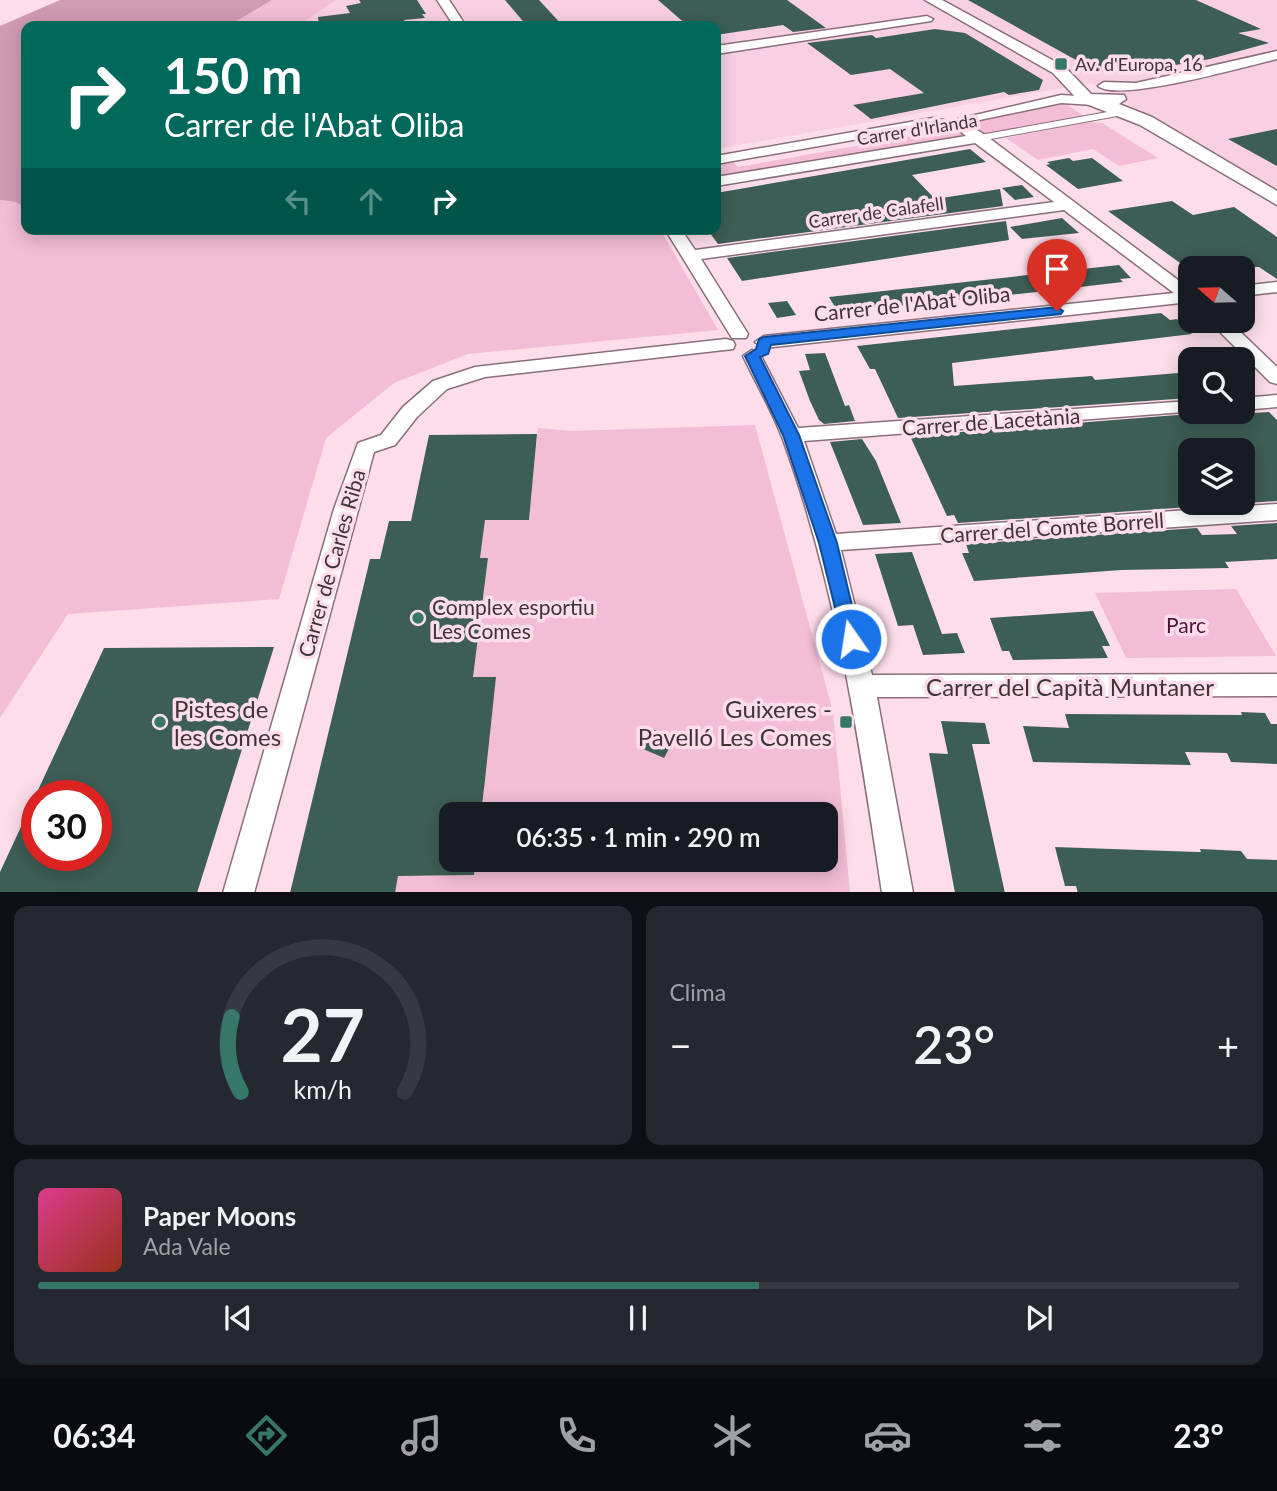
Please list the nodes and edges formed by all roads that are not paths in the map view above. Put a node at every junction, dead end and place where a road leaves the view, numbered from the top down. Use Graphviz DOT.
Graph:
graph roads {
  1 [pos="443,0"];
  2 [pos="932,0"];
  3 [pos="938,0"];
  4 [pos="943,0"];
  5 [pos="955,14"];
  6 [pos="927,19"];
  7 [pos="457,21"];
  8 [pos="985,27"];
  9 [pos="721,49"];
  10 [pos="1277,55"];
  11 [pos="1059,70"];
  12 [pos="1136,86"];
  13 [pos="1072,92"];
  14 [pos="1098,93"];
  15 [pos="1121,103"];
  16 [pos="964,123"];
  17 [pos="981,138"];
  18 [pos="721,159"];
  19 [pos="721,180"];
  20 [pos="1277,199"];
  21 [pos="1069,205"];
  22 [pos="677,235"];
  23 [pos="689,256"];
  24 [pos="1277,287"];
  25 [pos="1178,288"];
  26 [pos="1255,290"];
  27 [pos="1178,298"];
  28 [pos="1230,333"];
  29 [pos="733,339"];
  30 [pos="758,349"];
  31 [pos="1277,378"];
  32 [pos="1277,401"];
  33 [pos="1255,403"];
  34 [pos="1178,408"];
  35 [pos="791,435"];
  36 [pos="1277,512"];
  37 [pos="828,543"];
  38 [pos="1277,685"];
  39 [pos="862,687"];
  40 [pos="239,892"];
  41 [pos="898,892"];
  1 -- 7 [label="street"];
  2 -- 5 [label="street"];
  3 -- 5 [label="street"];
  4 -- 8 [label="street"];
  5 -- 6 [label="street"];
  5 -- 8 [label="street"];
  6 -- 8 [label="street"];
  6 -- 9 [label="street"];
  8 -- 11 [label="street"];
  10 -- 12 [label="street"];
  11 -- 13 [label="street"];
  11 -- 14 [label="street"];
  12 -- 14 [label="street"];
  12 -- 15 [label="street"];
  13 -- 14 [label="street"];
  13 -- 16 [label="street, Carrer d'Irlanda"];
  14 -- 15 [label="street"];
  15 -- 17 [label="street, Carrer d'Irlanda"];
  15 -- 20 [label="street"];
  16 -- 17 [label="street"];
  16 -- 18 [label="street, Carrer d'Irlanda"];
  17 -- 19 [label="street, Carrer d'Irlanda"];
  17 -- 21 [label="street"];
  21 -- 23 [label="street, Carrer de Calafell"];
  21 -- 25 [label="street"];
  22 -- 23 [label="street"];
  23 -- 29 [label="street"];
  24 -- 26 [label="street"];
  27 -- 30 [label="street, Carrer de l'Abat Oliba"];
  28 -- 31 [label="street"];
  29 -- 30 [label="street"];
  29 -- 40 [label="street, Carrer de Carles Riba"];
  30 -- 35 [label="street"];
  32 -- 33 [label="street"];
  34 -- 35 [label="street, Carrer de Lacetània"];
  35 -- 37 [label="street"];
  36 -- 37 [label="street, Carrer del Comte Borrell"];
  37 -- 39 [label="street"];
  38 -- 39 [label="street, Carrer del Capità Muntaner"];
  39 -- 41 [label="street"];
}
